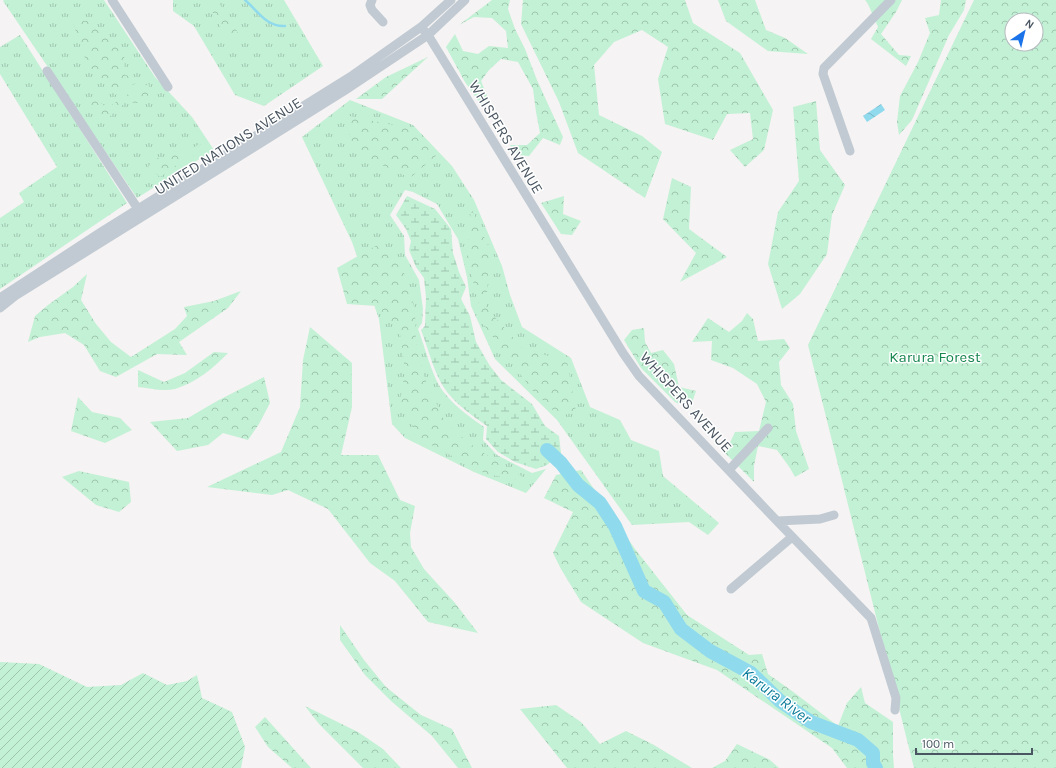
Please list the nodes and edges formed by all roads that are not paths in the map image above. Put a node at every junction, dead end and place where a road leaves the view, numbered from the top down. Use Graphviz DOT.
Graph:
graph roads {
  1 [pos="112,0"];
  2 [pos="372,0"];
  3 [pos="451,0"];
  4 [pos="465,0"];
  5 [pos="891,0"];
  6 [pos="383,22"];
  7 [pos="421,27"];
  8 [pos="428,35"];
  9 [pos="47,71"];
  10 [pos="168,87"];
  11 [pos="850,151"];
  12 [pos="199,175"];
  13 [pos="138,209"];
  14 [pos="0,298"];
  15 [pos="0,308"];
  16 [pos="768,428"];
  17 [pos="729,470"];
  18 [pos="834,515"];
  19 [pos="777,521"];
  20 [pos="792,537"];
  21 [pos="731,589"];
  22 [pos="894,710"];
  1 -- 10 [label="street"];
  2 -- 6 [label="street"];
  3 -- 7 [label="street, UNITED NATIONS AVENUE"];
  4 -- 8 [label="street, UNITED NATIONS AVENUE"];
  5 -- 11 [label="street"];
  7 -- 8 [label="street, WHISPERS AVENUE"];
  7 -- 12 [label="street, UNITED NATIONS AVENUE"];
  8 -- 12 [label="street, UNITED NATIONS AVENUE"];
  8 -- 17 [label="street, WHISPERS AVENUE"];
  9 -- 13 [label="street"];
  12 -- 13 [label="street, UNITED NATIONS AVENUE"];
  12 -- 15 [label="street, UNITED NATIONS AVENUE"];
  13 -- 14 [label="street, UNITED NATIONS AVENUE"];
  16 -- 17 [label="street"];
  17 -- 19 [label="street, WHISPERS AVENUE"];
  18 -- 19 [label="street"];
  19 -- 20 [label="street, WHISPERS AVENUE"];
  20 -- 21 [label="street"];
  20 -- 22 [label="street, WHISPERS AVENUE"];
}
